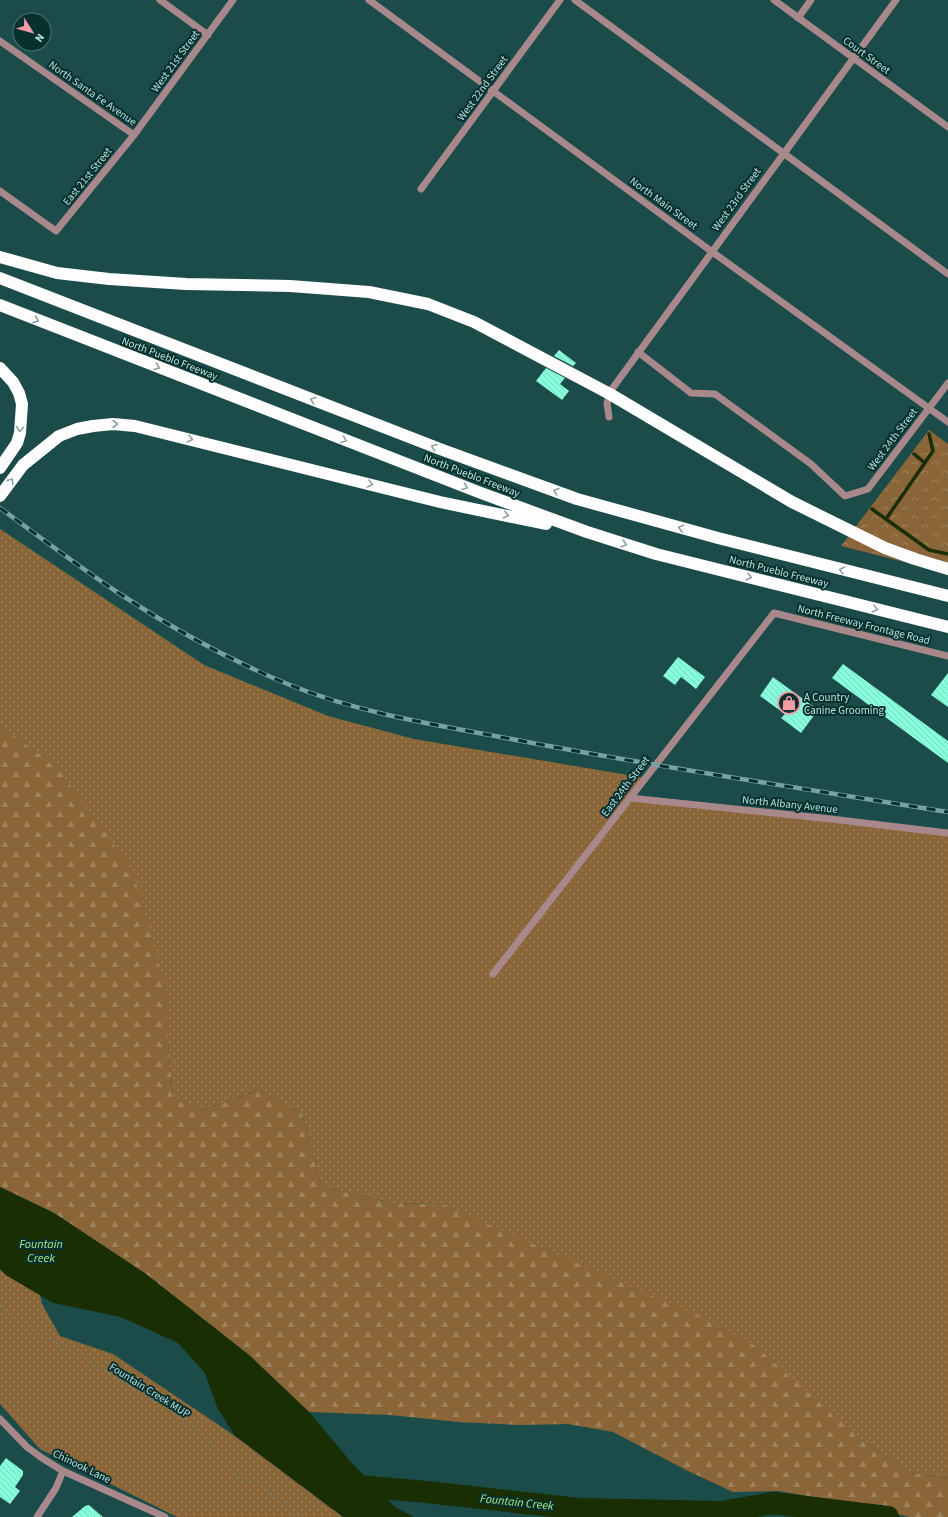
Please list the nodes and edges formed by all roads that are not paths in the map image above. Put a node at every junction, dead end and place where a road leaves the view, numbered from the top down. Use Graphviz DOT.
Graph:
graph roads {
  1 [pos="160,0"];
  2 [pos="233,0"];
  3 [pos="370,0"];
  4 [pos="560,0"];
  5 [pos="575,0"];
  6 [pos="774,0"];
  7 [pos="811,0"];
  8 [pos="896,0"];
  9 [pos="798,18"];
  10 [pos="208,35"];
  11 [pos="0,41"];
  12 [pos="853,58"];
  13 [pos="494,91"];
  14 [pos="948,127"];
  15 [pos="134,135"];
  16 [pos="784,152"];
  17 [pos="421,189"];
  18 [pos="0,191"];
  19 [pos="711,251"];
  20 [pos="0,257"];
  21 [pos="948,274"];
  22 [pos="0,278"];
  23 [pos="0,305"];
  24 [pos="638,352"];
  25 [pos="0,368"];
  26 [pos="948,383"];
  27 [pos="610,394"];
  28 [pos="929,408"];
  29 [pos="609,417"];
  30 [pos="948,422"];
  31 [pos="0,468"];
  32 [pos="0,496"];
  33 [pos="587,532"];
  34 [pos="948,569"];
  35 [pos="948,596"];
  36 [pos="774,613"];
  37 [pos="948,627"];
  38 [pos="948,656"];
  39 [pos="630,798"];
  40 [pos="948,833"];
  41 [pos="493,974"];
  42 [pos="0,1419"];
  43 [pos="63,1471"];
  44 [pos="37,1517"];
  45 [pos="165,1517"];
  1 -- 10 [label="street"];
  2 -- 10 [label="street, West 21st Street"];
  3 -- 13 [label="street, North Main Street"];
  4 -- 13 [label="street, West 22nd Street"];
  5 -- 16 [label="street"];
  6 -- 9 [label="street, Court Street"];
  7 -- 9 [label="street"];
  8 -- 12 [label="street, West 23rd Street"];
  9 -- 12 [label="street, Court Street"];
  10 -- 15 [label="street, West 21st Street"];
  11 -- 15 [label="street, North Santa Fe Avenue"];
  12 -- 14 [label="street, Court Street"];
  12 -- 16 [label="street, West 23rd Street"];
  13 -- 17 [label="street, West 22nd Street"];
  13 -- 19 [label="street, North Main Street"];
  15 -- 18 [label="street, East 21st Street"];
  16 -- 19 [label="street, West 23rd Street"];
  16 -- 21 [label="street"];
  19 -- 24 [label="street, West 23rd Street"];
  19 -- 28 [label="street, North Main Street"];
  20 -- 27 [label="highway"];
  35 -- 22 [label="highway, North Pueblo Freeway, one-way"];
  23 -- 33 [label="highway, North Pueblo Freeway, one-way"];
  24 -- 27 [label="street, West 23rd Street"];
  24 -- 28 [label="street, West 24th Street"];
  25 -- 31 [label="highway, one-way"];
  26 -- 28 [label="street, West 24th Street"];
  27 -- 29 [label="street, West 23rd Street"];
  27 -- 34 [label="highway"];
  28 -- 30 [label="street, North Main Street"];
  32 -- 33 [label="highway, one-way"];
  33 -- 37 [label="highway, North Pueblo Freeway, one-way"];
  36 -- 38 [label="street, North Freeway Frontage Road"];
  36 -- 39 [label="street, East 24th Street"];
  39 -- 40 [label="street, North Albany Avenue"];
  39 -- 41 [label="street, East 24th Street"];
  42 -- 43 [label="street, Chinook Lane"];
  43 -- 44 [label="street"];
  43 -- 45 [label="street, Chinook Lane"];
}
